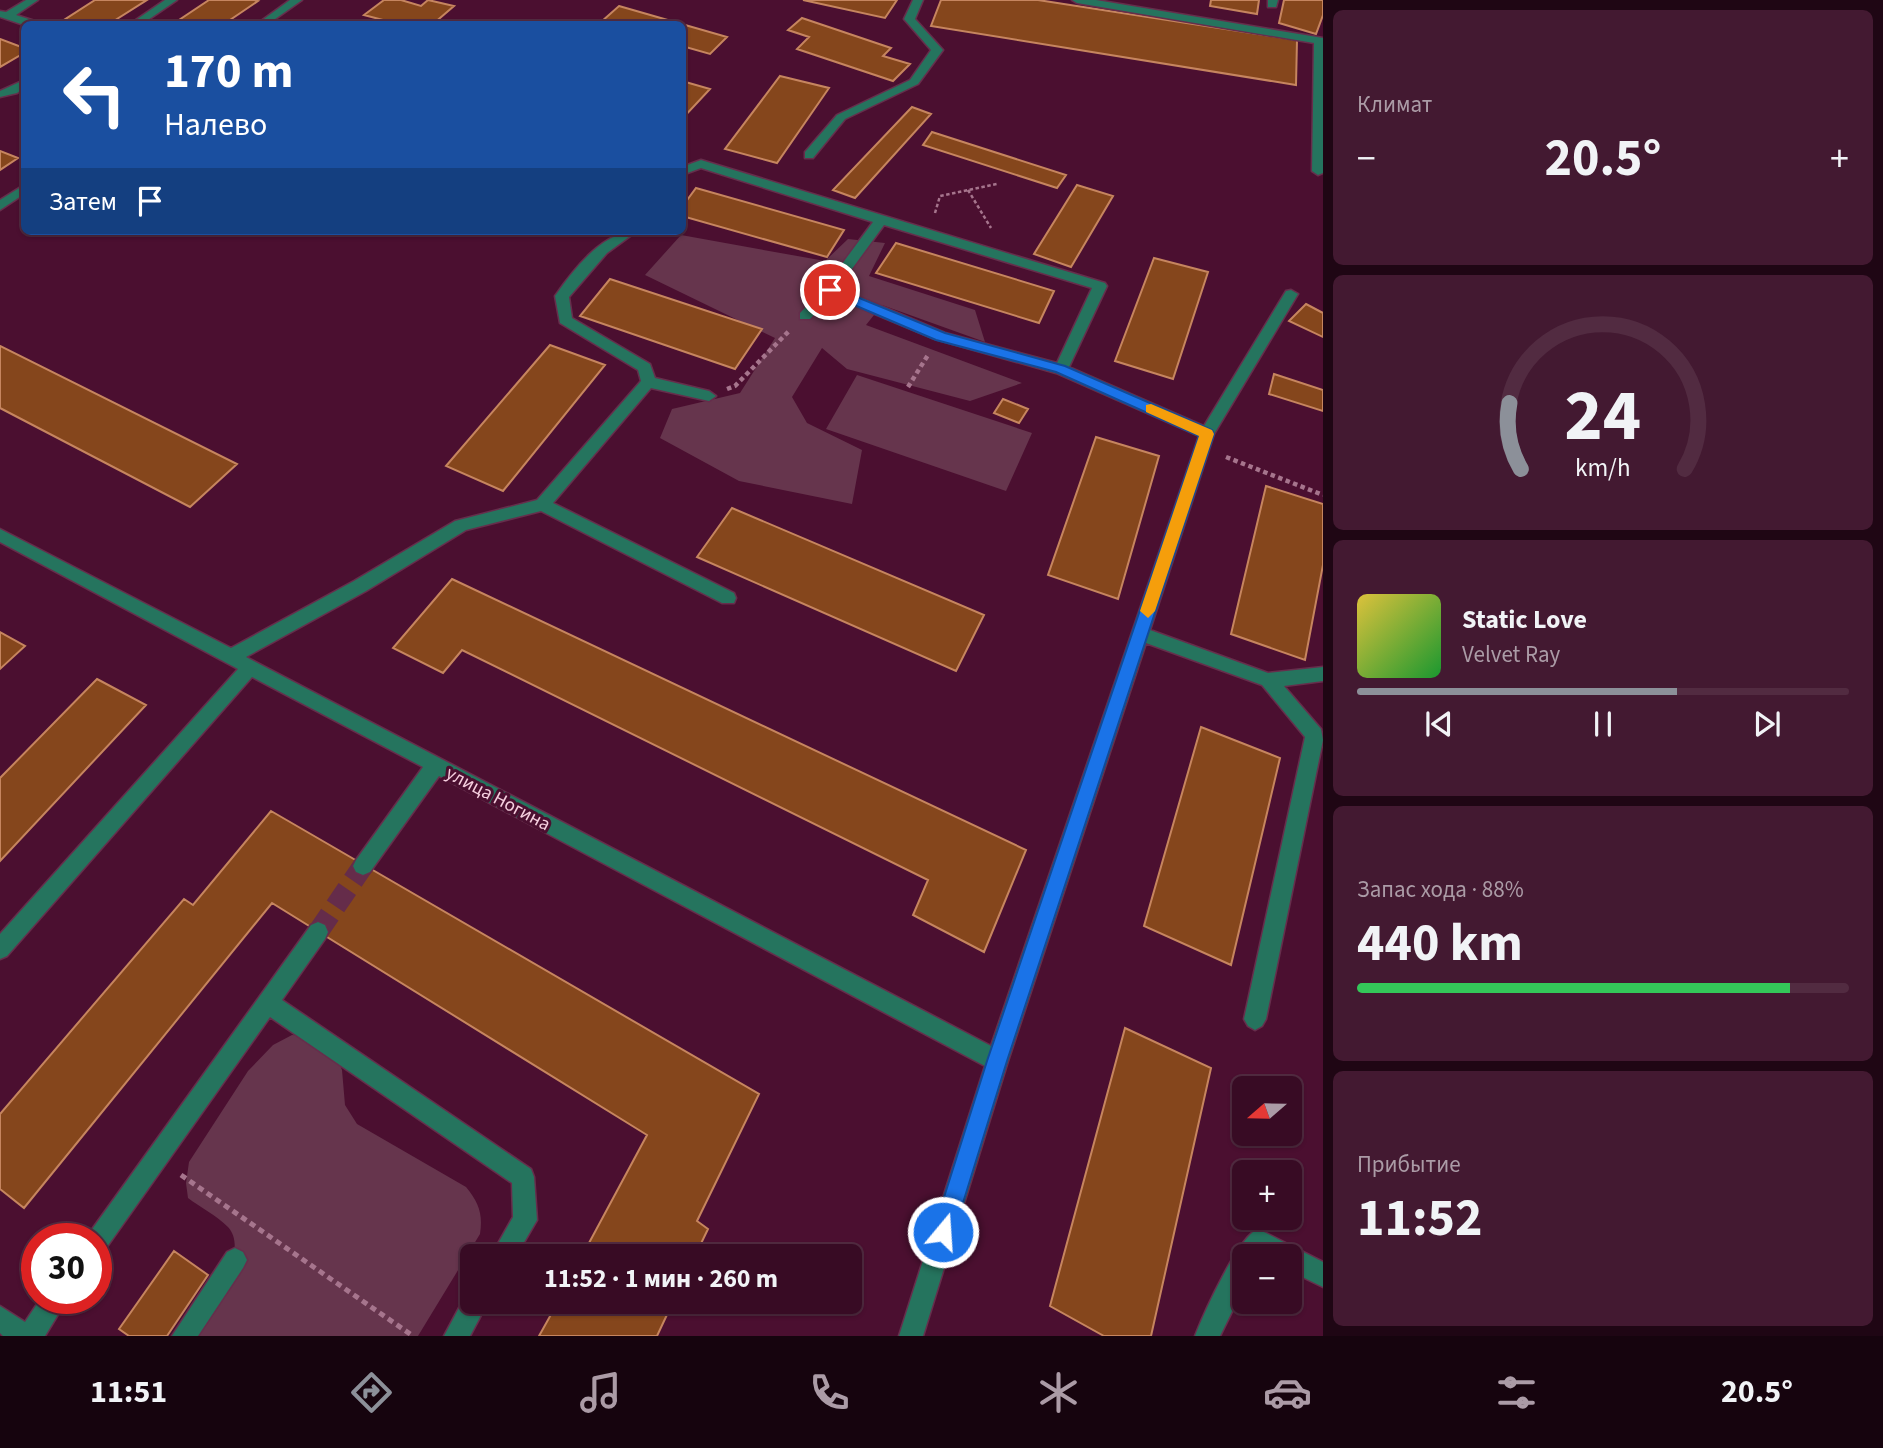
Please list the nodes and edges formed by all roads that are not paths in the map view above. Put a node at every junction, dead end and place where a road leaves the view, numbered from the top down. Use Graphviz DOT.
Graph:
graph roads {
  1 [pos="33,0"];
  2 [pos="172,0"];
  3 [pos="297,0"];
  4 [pos="918,0"];
  5 [pos="1077,0"];
  6 [pos="3,15"];
  7 [pos="24,21"];
  8 [pos="140,21"];
  9 [pos="266,21"];
  10 [pos="21,85"];
  11 [pos="0,94"];
  12 [pos="1321,101"];
  13 [pos="809,155"];
  14 [pos="686,170"];
  15 [pos="1318,171"];
  16 [pos="21,191"];
  17 [pos="0,206"];
  18 [pos="881,220"];
  19 [pos="625,235"];
  20 [pos="830,290"];
  21 [pos="1291,294"];
  22 [pos="804,316"];
  23 [pos="1061,369"];
  24 [pos="648,382"];
  25 [pos="709,396"];
  26 [pos="1205,441"];
  27 [pos="542,505"];
  28 [pos="0,535"];
  29 [pos="728,598"];
  30 [pos="1140,634"];
  31 [pos="232,656"];
  32 [pos="251,666"];
  33 [pos="1323,674"];
  34 [pos="1268,680"];
  35 [pos="435,766"];
  36 [pos="363,866"];
  37 [pos="317,932"];
  38 [pos="0,949"];
  39 [pos="268,1003"];
  40 [pos="1255,1019"];
  41 [pos="997,1061"];
  42 [pos="110,1223"];
  43 [pos="510,1244"];
  44 [pos="235,1260"];
  45 [pos="1302,1264"];
  46 [pos="1323,1275"];
  47 [pos="1232,1285"];
  48 [pos="46,1314"];
  49 [pos="469,1314"];
  50 [pos="0,1318"];
  51 [pos="915,1334"];
  52 [pos="23,1336"];
  53 [pos="30,1336"];
  54 [pos="184,1336"];
  55 [pos="456,1336"];
  56 [pos="1206,1336"];
  1 -- 6 [label="street"];
  2 -- 8 [label="street"];
  3 -- 9 [label="street"];
  4 -- 13 [label="street"];
  5 -- 12 [label="street"];
  6 -- 7 [label="street"];
  10 -- 11 [label="street"];
  12 -- 15 [label="street"];
  14 -- 18 [label="street"];
  16 -- 17 [label="street"];
  18 -- 20 [label="street"];
  18 -- 23 [label="street"];
  19 -- 24 [label="street"];
  20 -- 22 [label="street"];
  20 -- 23 [label="street"];
  21 -- 26 [label="street"];
  23 -- 26 [label="street"];
  24 -- 25 [label="street"];
  24 -- 27 [label="street"];
  26 -- 30 [label="street"];
  27 -- 29 [label="street"];
  27 -- 31 [label="street"];
  28 -- 31 [label="street, улица Ногина"];
  30 -- 34 [label="street"];
  30 -- 41 [label="street"];
  31 -- 32 [label="street, улица Ногина"];
  32 -- 35 [label="street, улица Ногина"];
  32 -- 38 [label="street"];
  33 -- 34 [label="street"];
  34 -- 40 [label="street"];
  35 -- 36 [label="street"];
  35 -- 41 [label="street, улица Ногина"];
  37 -- 39 [label="street"];
  39 -- 42 [label="street"];
  39 -- 43 [label="street"];
  41 -- 51 [label="street"];
  44 -- 54 [label="street"];
  45 -- 46 [label="street"];
  47 -- 56 [label="street"];
  48 -- 53 [label="street"];
  49 -- 55 [label="street"];
  50 -- 52 [label="street"];
}
